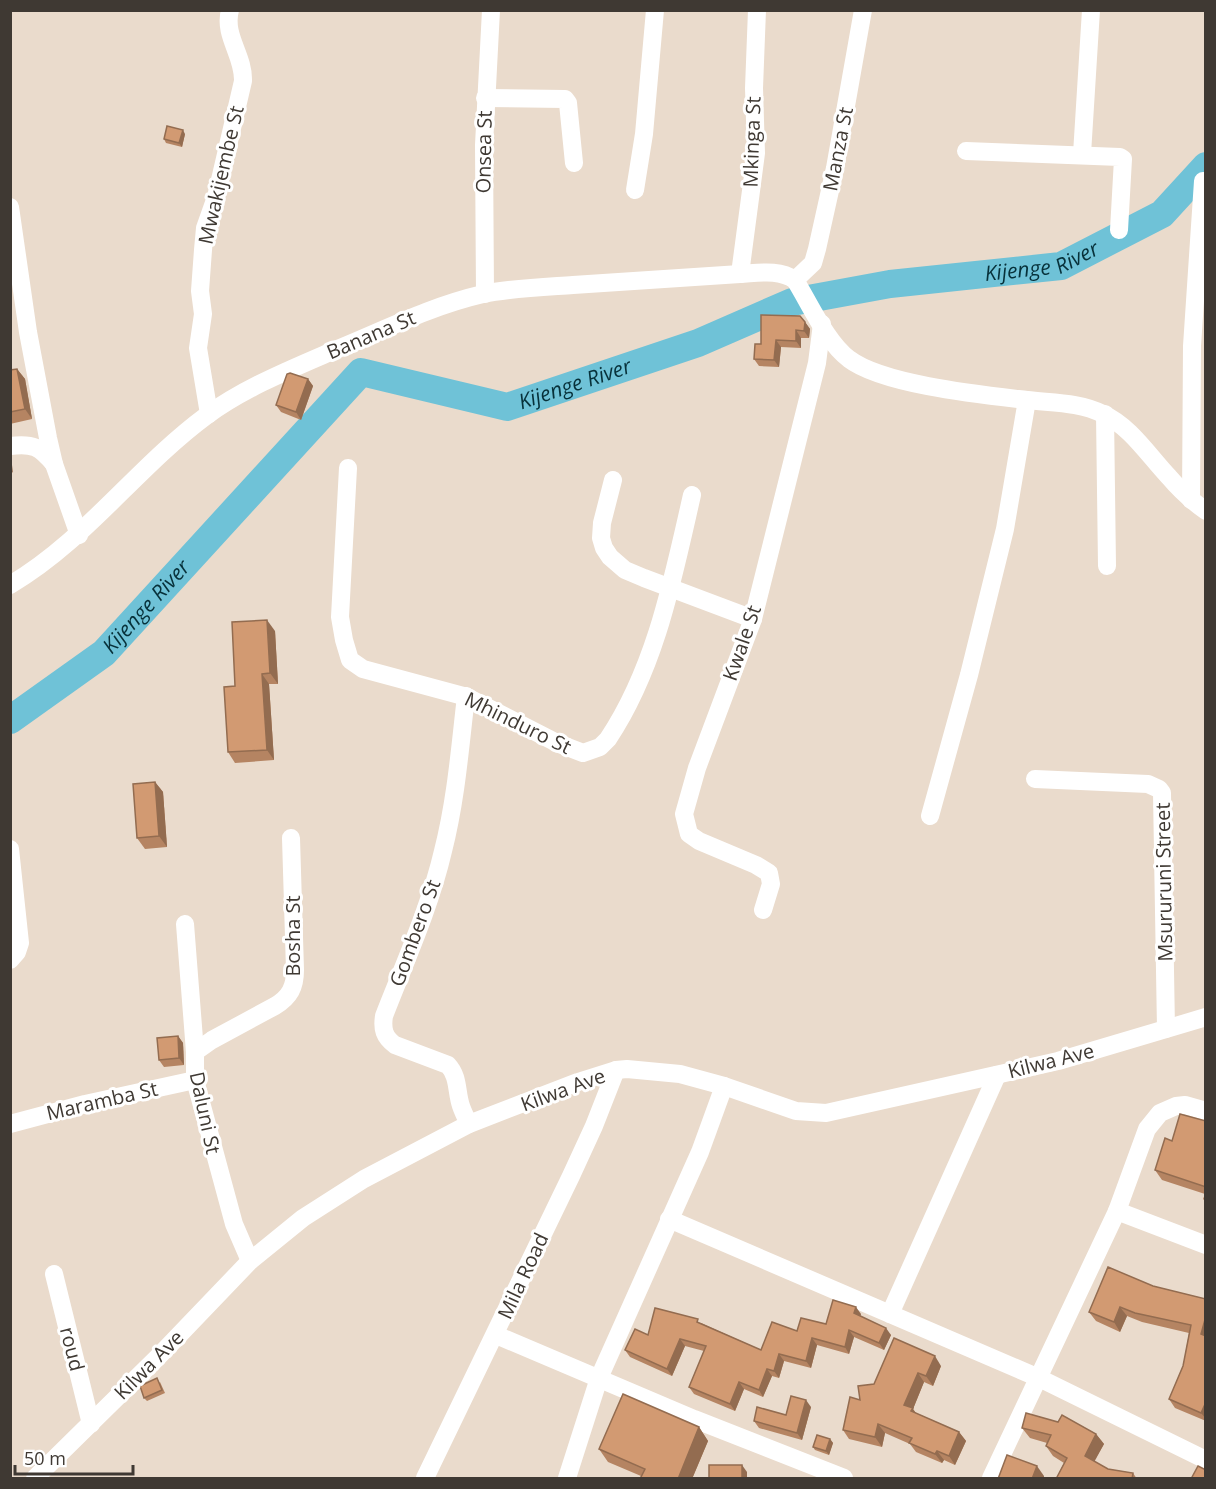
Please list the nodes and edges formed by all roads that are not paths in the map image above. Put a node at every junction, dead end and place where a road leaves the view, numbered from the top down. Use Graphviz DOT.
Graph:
graph roads {
  1 [pos="230,10"];
  2 [pos="491,10"];
  3 [pos="655,10"];
  4 [pos="757,10"];
  5 [pos="863,10"];
  6 [pos="1091,10"];
  7 [pos="485,98"];
  8 [pos="966,151"];
  9 [pos="1082,154"];
  10 [pos="574,163"];
  11 [pos="1203,181"];
  12 [pos="635,190"];
  13 [pos="10,207"];
  14 [pos="1119,230"];
  15 [pos="740,274"];
  16 [pos="798,284"];
  17 [pos="485,294"];
  18 [pos="818,318"];
  19 [pos="1027,400"];
  20 [pos="209,414"];
  21 [pos="1105,414"];
  22 [pos="10,446"];
  23 [pos="54,464"];
  24 [pos="348,468"];
  25 [pos="613,480"];
  26 [pos="692,495"];
  27 [pos="1198,506"];
  28 [pos="79,535"];
  29 [pos="1107,566"];
  30 [pos="10,585"];
  31 [pos="672,588"];
  32 [pos="753,619"];
  33 [pos="466,696"];
  34 [pos="1035,779"];
  35 [pos="930,816"];
  36 [pos="291,838"];
  37 [pos="10,849"];
  38 [pos="763,910"];
  39 [pos="185,924"];
  40 [pos="10,960"];
  41 [pos="1206,1017"];
  42 [pos="1166,1029"];
  43 [pos="195,1052"];
  44 [pos="616,1070"];
  45 [pos="997,1075"];
  46 [pos="195,1080"];
  47 [pos="724,1086"];
  48 [pos="1206,1111"];
  49 [pos="10,1124"];
  50 [pos="469,1124"];
  51 [pos="1117,1211"];
  52 [pos="669,1219"];
  53 [pos="1206,1245"];
  54 [pos="250,1260"];
  55 [pos="54,1274"];
  56 [pos="890,1314"];
  57 [pos="496,1335"];
  58 [pos="598,1378"];
  59 [pos="1039,1378"];
  60 [pos="91,1424"];
  61 [pos="1206,1460"];
  62 [pos="35,1479"];
  63 [pos="425,1479"];
  64 [pos="567,1479"];
  65 [pos="844,1479"];
  66 [pos="991,1479"];
  1 -- 20 [label="street, Mwakijembe St"];
  2 -- 7 [label="street, Onsea St"];
  3 -- 12 [label="street"];
  4 -- 15 [label="street, Mkinga St"];
  5 -- 16 [label="street, Manza St"];
  6 -- 9 [label="street"];
  7 -- 10 [label="street"];
  7 -- 17 [label="street, Onsea St"];
  8 -- 9 [label="street"];
  9 -- 14 [label="street"];
  11 -- 27 [label="street"];
  13 -- 23 [label="street"];
  15 -- 16 [label="street, Banana St"];
  15 -- 17 [label="street, Banana St"];
  16 -- 18 [label="street"];
  17 -- 20 [label="street, Banana St"];
  18 -- 19 [label="street"];
  18 -- 32 [label="street, Kwale St"];
  19 -- 21 [label="street"];
  19 -- 35 [label="street"];
  20 -- 28 [label="street, Banana St"];
  21 -- 27 [label="street"];
  21 -- 29 [label="street"];
  22 -- 23 [label="street"];
  23 -- 28 [label="street"];
  24 -- 33 [label="street, Mhinduro St"];
  25 -- 31 [label="street"];
  26 -- 31 [label="street, Mhinduro St"];
  28 -- 30 [label="street, Banana St"];
  31 -- 32 [label="street"];
  31 -- 33 [label="street, Mhinduro St"];
  32 -- 38 [label="street, Kwale St"];
  33 -- 50 [label="street, Gombero St"];
  34 -- 42 [label="street, Msururuni Street"];
  36 -- 43 [label="street, Bosha St"];
  37 -- 40 [label="street"];
  39 -- 43 [label="street, Daluni St"];
  41 -- 42 [label="street, Kilwa Ave"];
  42 -- 45 [label="street, Kilwa Ave"];
  43 -- 46 [label="street, Daluni St"];
  44 -- 47 [label="street, Kilwa Ave"];
  44 -- 50 [label="street, Kilwa Ave"];
  44 -- 57 [label="street, Mila Road"];
  45 -- 47 [label="street, Kilwa Ave"];
  45 -- 56 [label="street"];
  46 -- 49 [label="street, Maramba St"];
  46 -- 54 [label="street, Daluni St"];
  47 -- 52 [label="street"];
  48 -- 51 [label="street"];
  50 -- 54 [label="street, Kilwa Ave"];
  51 -- 53 [label="street"];
  51 -- 59 [label="street"];
  52 -- 56 [label="street"];
  52 -- 58 [label="street"];
  54 -- 60 [label="street, Kilwa Ave"];
  55 -- 60 [label="street, roud"];
  56 -- 59 [label="street"];
  57 -- 58 [label="street"];
  57 -- 63 [label="street, Mila Road"];
  58 -- 64 [label="street"];
  58 -- 65 [label="street"];
  59 -- 61 [label="street"];
  59 -- 66 [label="street"];
  60 -- 62 [label="street, Kilwa Ave"];
}
